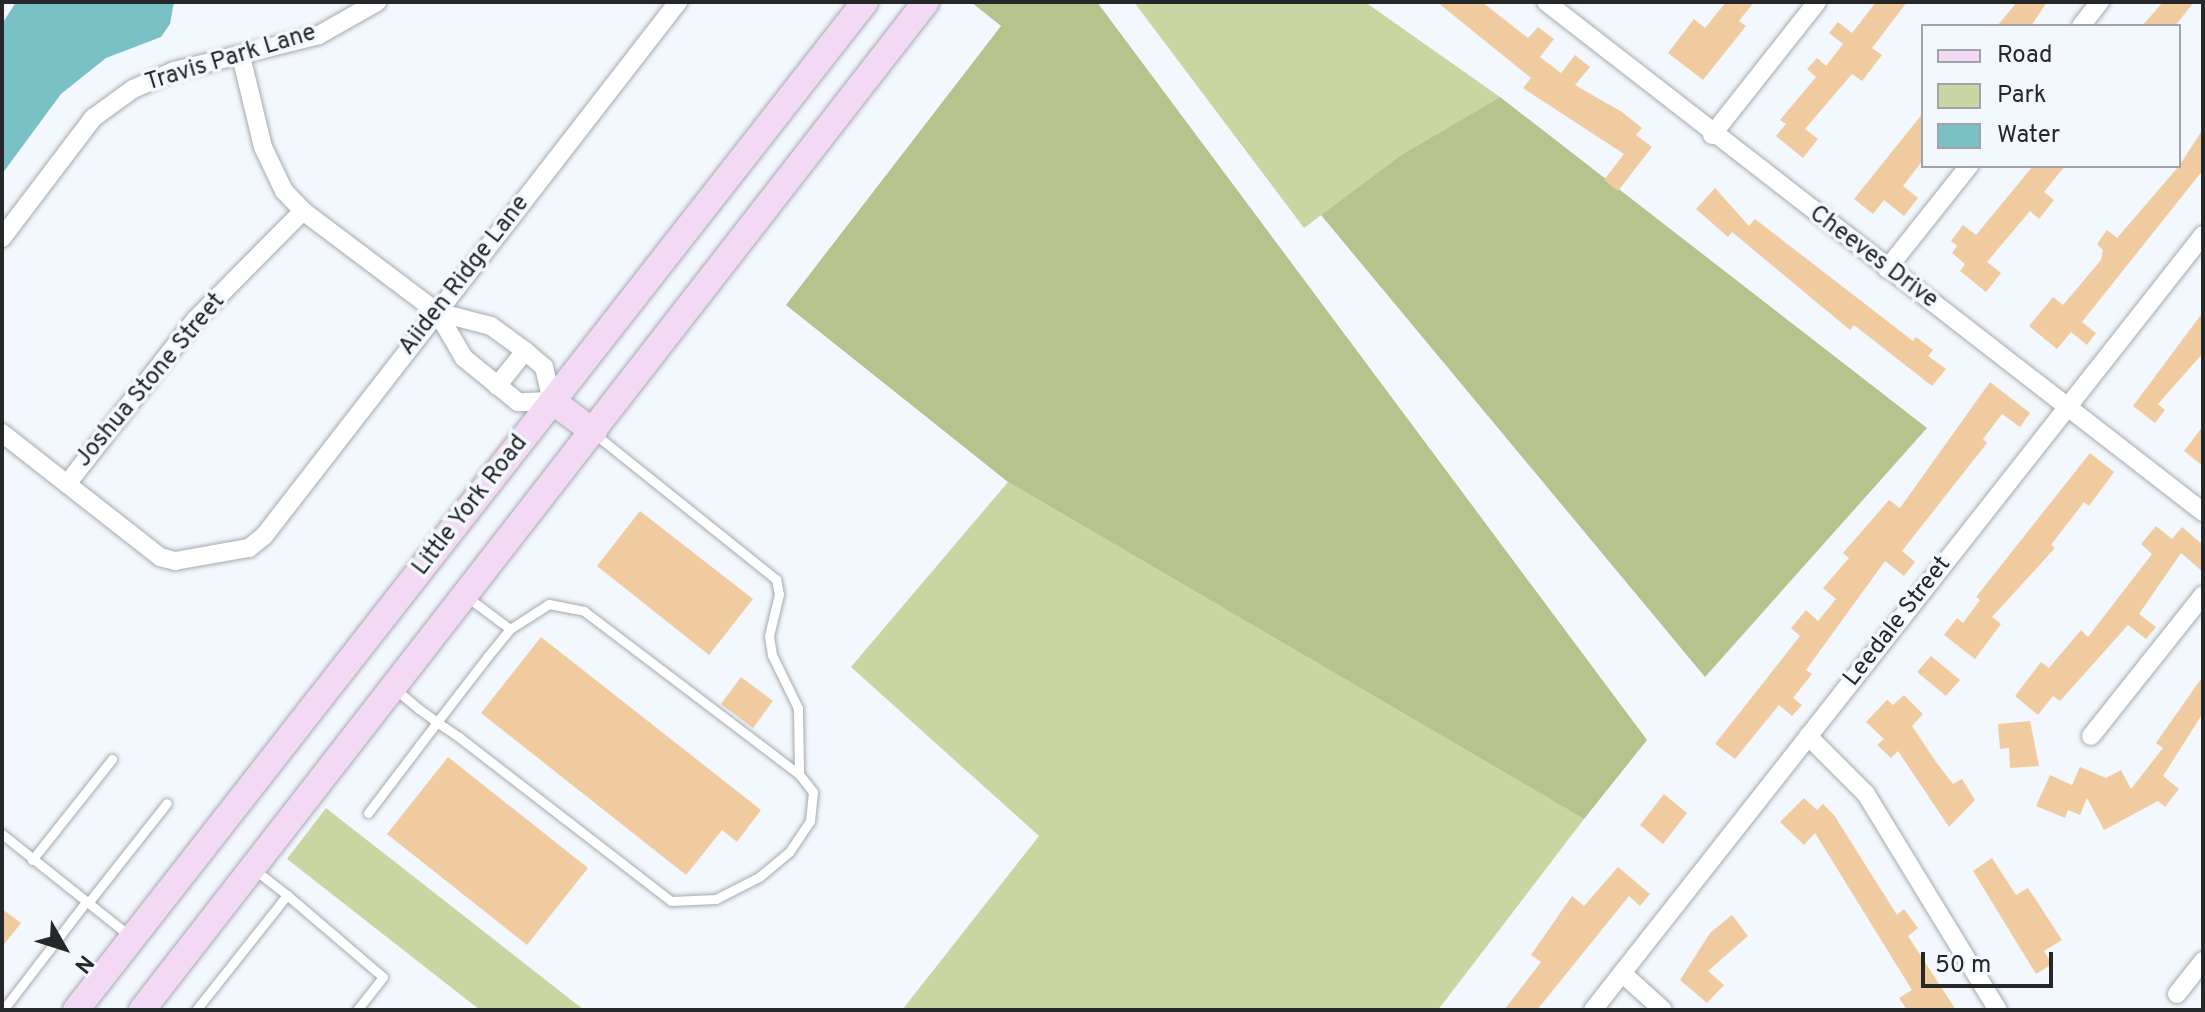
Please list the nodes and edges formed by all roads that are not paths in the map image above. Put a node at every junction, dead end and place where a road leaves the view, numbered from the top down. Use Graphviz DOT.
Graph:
graph roads {
  1 [pos="377,2"];
  2 [pos="678,2"];
  3 [pos="865,2"];
  4 [pos="926,2"];
  5 [pos="1546,2"];
  6 [pos="1817,2"];
  7 [pos="2100,2"];
  8 [pos="2083,24"];
  9 [pos="241,56"];
  10 [pos="1712,135"];
  11 [pos="1967,168"];
  12 [pos="303,211"];
  13 [pos="2203,235"];
  14 [pos="2,238"];
  15 [pos="1887,269"];
  16 [pos="437,312"];
  17 [pos="525,351"];
  18 [pos="497,386"];
  19 [pos="552,401"];
  20 [pos="2068,405"];
  21 [pos="594,432"];
  22 [pos="2,433"];
  23 [pos="67,484"];
  24 [pos="2203,512"];
  25 [pos="2203,595"];
  26 [pos="466,596"];
  27 [pos="510,629"];
  28 [pos="393,688"];
  29 [pos="437,722"];
  30 [pos="1808,736"];
  31 [pos="2091,736"];
  32 [pos="112,759"];
  33 [pos="799,774"];
  34 [pos="167,803"];
  35 [pos="368,813"];
  36 [pos="2,834"];
  37 [pos="32,860"];
  38 [pos="252,868"];
  39 [pos="287,895"];
  40 [pos="87,902"];
  41 [pos="133,938"];
  42 [pos="2203,961"];
  43 [pos="1622,973"];
  44 [pos="2177,994"];
  45 [pos="3,1010"];
  46 [pos="76,1010"];
  47 [pos="142,1010"];
  48 [pos="196,1010"];
  49 [pos="357,1010"];
  50 [pos="1593,1010"];
  51 [pos="1663,1010"];
  52 [pos="1998,1010"];
  1 -- 9 [label="street, Travis Park Lane"];
  2 -- 16 [label="street, Aiiden Ridge Lane"];
  3 -- 19 [label="main road, Little York Road"];
  4 -- 21 [label="main road"];
  5 -- 10 [label="street, Cheeves Drive"];
  6 -- 10 [label="street"];
  7 -- 8 [label="street"];
  9 -- 12 [label="street"];
  9 -- 14 [label="street, Travis Park Lane"];
  10 -- 15 [label="street, Cheeves Drive"];
  11 -- 15 [label="street"];
  12 -- 16 [label="street"];
  12 -- 23 [label="street, Joshua Stone Street"];
  13 -- 20 [label="street, Leedale Street"];
  15 -- 20 [label="street, Cheeves Drive"];
  16 -- 17 [label="street"];
  16 -- 18 [label="street"];
  16 -- 23 [label="street, Aiiden Ridge Lane"];
  17 -- 18 [label="street"];
  17 -- 19 [label="street"];
  18 -- 19 [label="street"];
  19 -- 21 [label="main road"];
  19 -- 41 [label="main road, Little York Road"];
  20 -- 24 [label="street, Cheeves Drive"];
  20 -- 30 [label="street, Leedale Street"];
  21 -- 26 [label="main road"];
  21 -- 33 [label="lane"];
  22 -- 23 [label="street"];
  25 -- 31 [label="street"];
  26 -- 27 [label="lane"];
  26 -- 28 [label="main road"];
  27 -- 29 [label="lane"];
  27 -- 33 [label="lane"];
  28 -- 29 [label="lane"];
  28 -- 38 [label="main road"];
  29 -- 33 [label="lane"];
  29 -- 35 [label="lane"];
  30 -- 43 [label="street, Leedale Street"];
  30 -- 52 [label="street"];
  32 -- 37 [label="lane"];
  34 -- 40 [label="lane"];
  36 -- 37 [label="lane"];
  37 -- 40 [label="lane"];
  38 -- 39 [label="lane"];
  38 -- 47 [label="main road"];
  39 -- 48 [label="lane"];
  39 -- 49 [label="lane"];
  40 -- 41 [label="lane"];
  40 -- 45 [label="lane"];
  41 -- 46 [label="main road, Little York Road"];
  42 -- 44 [label="street"];
  43 -- 50 [label="street, Leedale Street"];
  43 -- 51 [label="street"];
}
